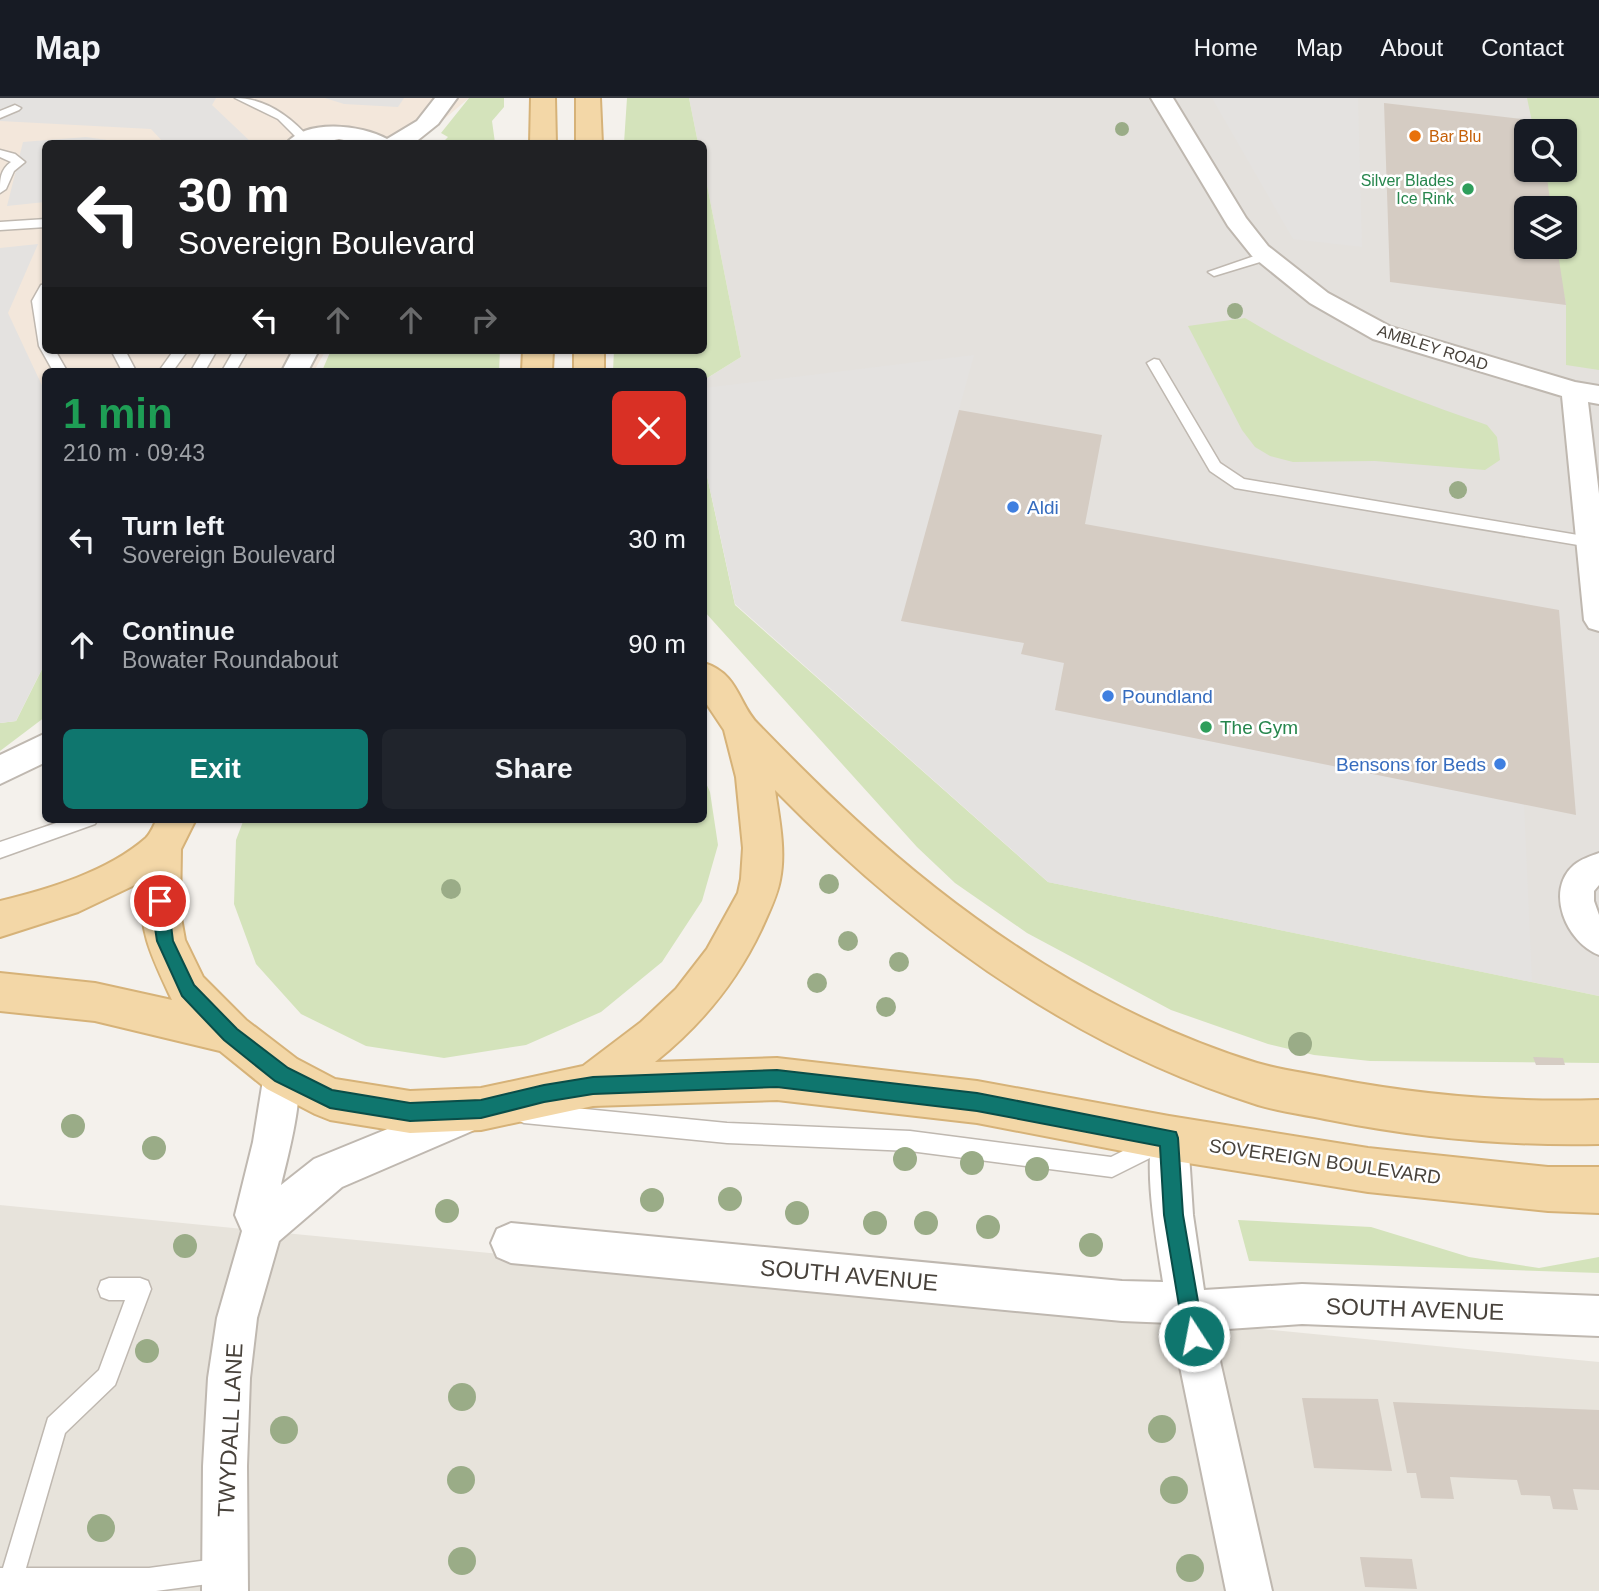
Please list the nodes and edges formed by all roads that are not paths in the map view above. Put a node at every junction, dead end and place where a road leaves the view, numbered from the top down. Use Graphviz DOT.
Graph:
graph roads {
  1 [pos="241,98"];
  2 [pos="446,98"];
  3 [pos="543,98"];
  4 [pos="588,98"];
  5 [pos="1162,98"];
  6 [pos="15,108"];
  7 [pos="0,115"];
  8 [pos="300,140"];
  9 [pos="304,140"];
  10 [pos="374,140"];
  11 [pos="400,140"];
  12 [pos="543,140"];
  13 [pos="589,140"];
  14 [pos="0,153"];
  15 [pos="0,189"];
  16 [pos="42,223"];
  17 [pos="0,226"];
  18 [pos="1266,256"];
  19 [pos="1214,272"];
  20 [pos="42,294"];
  21 [pos="42,322"];
  22 [pos="1154,363"];
  23 [pos="1586,393"];
  24 [pos="1590,542"];
  25 [pos="1599,620"];
  26 [pos="707,680"];
  27 [pos="746,735"];
  28 [pos="42,748"];
  29 [pos="0,771"];
  30 [pos="77,823"];
  31 [pos="170,833"];
  32 [pos="0,849"];
  33 [pos="1599,868"];
  34 [pos="0,919"];
  35 [pos="1599,939"];
  36 [pos="0,992"];
  37 [pos="230,1034"];
  38 [pos="282,1074"];
  39 [pos="593,1085"];
  40 [pos="481,1109"];
  41 [pos="1599,1122"];
  42 [pos="1169,1138"];
  43 [pos="1599,1190"];
  44 [pos="262,1230"];
  45 [pos="511,1243"];
  46 [pos="108,1289"];
  47 [pos="1188,1307"];
  48 [pos="1599,1316"];
  49 [pos="6,1580"];
  50 [pos="225,1581"];
  51 [pos="1249,1591"];
  1 -- 8 [label="lane"];
  2 -- 11 [label="street"];
  3 -- 12 [label="main road"];
  4 -- 13 [label="main road"];
  5 -- 18 [label="street, AMBLEY ROAD"];
  6 -- 7 [label="lane"];
  9 -- 10 [label="street"];
  14 -- 15 [label="lane"];
  16 -- 17 [label="lane"];
  18 -- 19 [label="lane"];
  18 -- 23 [label="street, AMBLEY ROAD"];
  20 -- 21 [label="lane"];
  22 -- 24 [label="lane"];
  23 -- 24 [label="street"];
  24 -- 25 [label="street"];
  26 -- 27 [label="main road"];
  27 -- 39 [label="main road"];
  27 -- 41 [label="main road"];
  28 -- 29 [label="street"];
  30 -- 32 [label="lane"];
  31 -- 34 [label="main road"];
  31 -- 37 [label="main road, SOVEREIGN BOULEVARD"];
  33 -- 35 [label="street"];
  36 -- 37 [label="main road"];
  37 -- 38 [label="main road, SOVEREIGN BOULEVARD"];
  38 -- 40 [label="main road, SOVEREIGN BOULEVARD"];
  38 -- 44 [label="street, TWYDALL LANE"];
  39 -- 40 [label="main road, SOVEREIGN BOULEVARD"];
  39 -- 42 [label="main road, SOVEREIGN BOULEVARD"];
  40 -- 42 [label="lane"];
  40 -- 44 [label="street"];
  42 -- 43 [label="main road, SOVEREIGN BOULEVARD"];
  42 -- 47 [label="street"];
  44 -- 50 [label="street, TWYDALL LANE"];
  45 -- 47 [label="street, SOUTH AVENUE"];
  46 -- 49 [label="lane"];
  47 -- 48 [label="street, SOUTH AVENUE"];
  47 -- 51 [label="street"];
  49 -- 50 [label="lane"];
}
